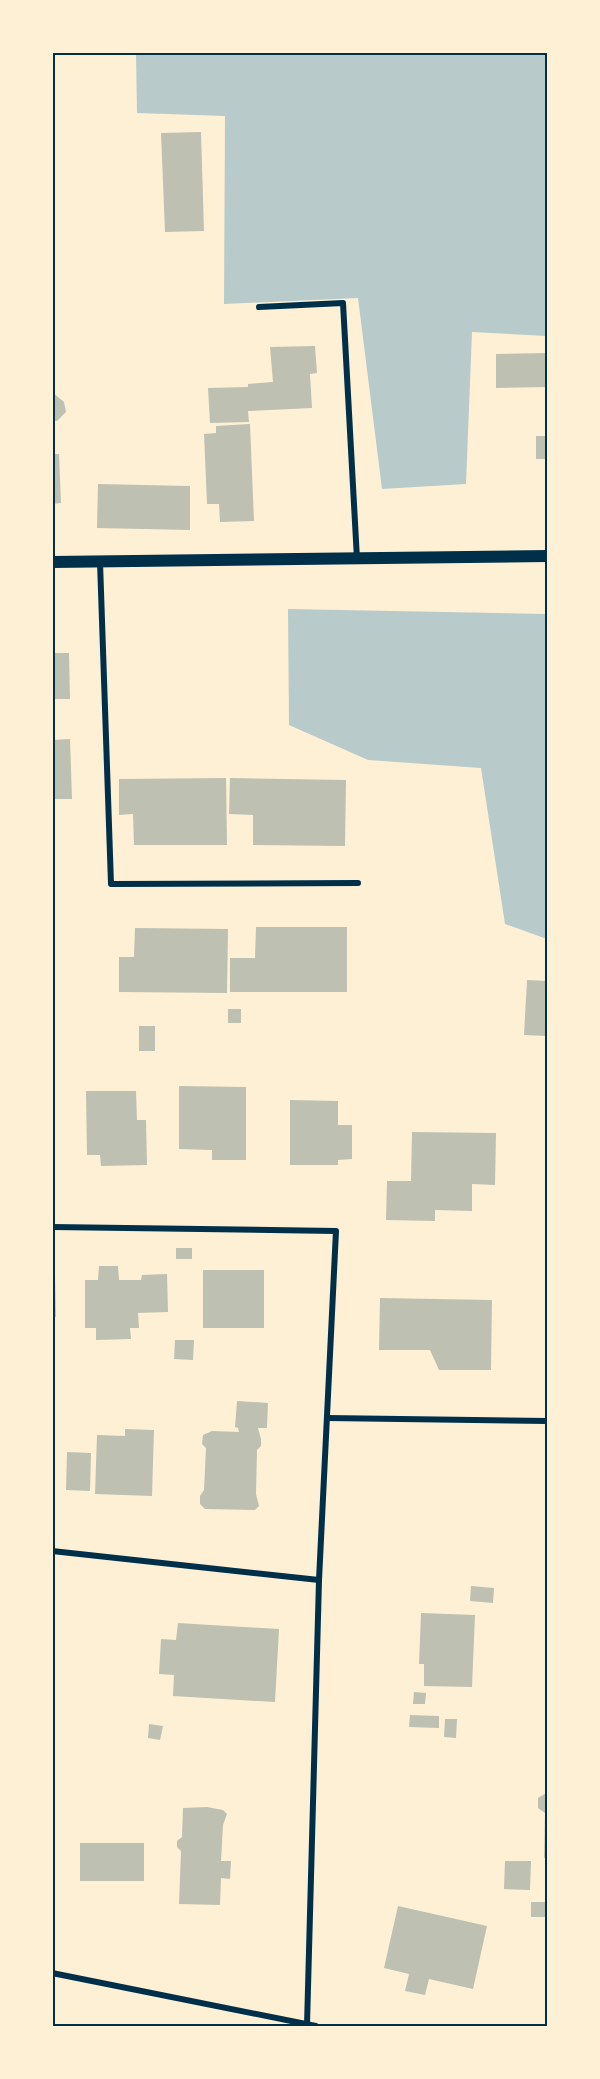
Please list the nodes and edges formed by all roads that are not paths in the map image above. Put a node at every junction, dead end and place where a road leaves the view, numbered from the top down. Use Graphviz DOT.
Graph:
graph roads {
  1 [pos="259,307"];
  2 [pos="548,556"];
  3 [pos="357,559"];
  4 [pos="99,561"];
  5 [pos="52,562"];
  6 [pos="358,884"];
  7 [pos="52,1227"];
  8 [pos="327,1418"];
  9 [pos="548,1421"];
  10 [pos="52,1551"];
  11 [pos="319,1580"];
  12 [pos="52,1974"];
  13 [pos="307,2025"];
  14 [pos="316,2026"];
  1 -- 3 [label="street"];
  2 -- 3 [label="main road"];
  3 -- 4 [label="main road"];
  4 -- 5 [label="main road"];
  4 -- 6 [label="street"];
  7 -- 8 [label="street"];
  8 -- 9 [label="street"];
  8 -- 11 [label="street"];
  10 -- 11 [label="street"];
  11 -- 13 [label="street"];
  12 -- 13 [label="street"];
  13 -- 14 [label="street"];
}
